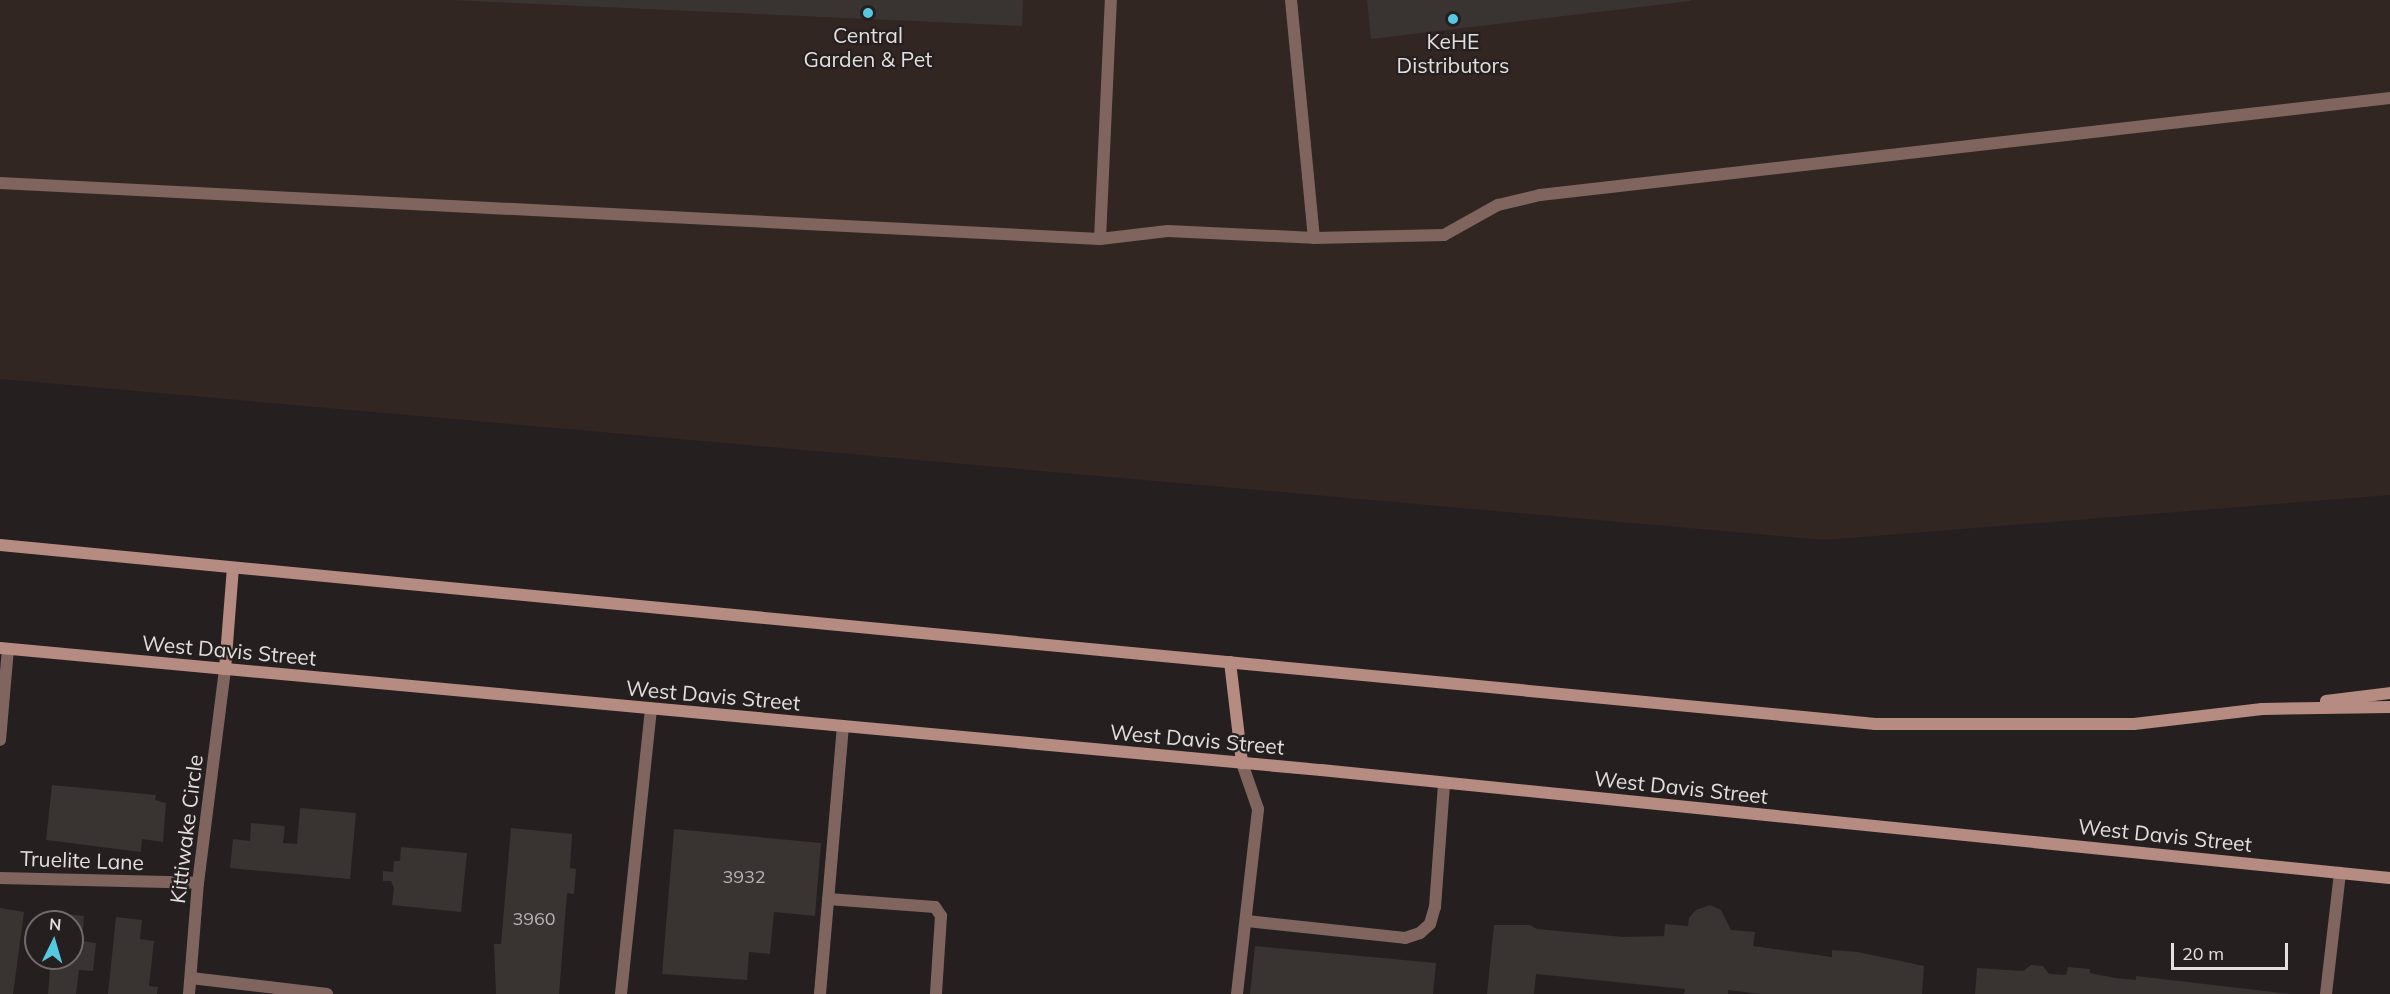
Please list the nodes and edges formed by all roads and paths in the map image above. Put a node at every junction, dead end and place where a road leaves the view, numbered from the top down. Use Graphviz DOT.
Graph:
graph roads {
  1 [pos="1111,0"];
  2 [pos="1291,0"];
  3 [pos="2390,98"];
  4 [pos="0,183"];
  5 [pos="1314,237"];
  6 [pos="1100,239"];
  7 [pos="0,545"];
  8 [pos="233,568"];
  9 [pos="4,649"];
  10 [pos="1230,662"];
  11 [pos="225,669"];
  12 [pos="2390,693"];
  13 [pos="2390,707"];
  14 [pos="651,709"];
  15 [pos="2262,709"];
  16 [pos="843,726"];
  17 [pos="0,740"];
  18 [pos="1242,763"];
  19 [pos="1444,783"];
  20 [pos="2340,873"];
  21 [pos="0,878"];
  22 [pos="2390,878"];
  23 [pos="198,883"];
  24 [pos="828,899"];
  25 [pos="1247,921"];
  26 [pos="191,978"];
  27 [pos="189,994"];
  28 [pos="327,994"];
  29 [pos="621,994"];
  30 [pos="820,994"];
  31 [pos="936,994"];
  32 [pos="1237,994"];
  33 [pos="2326,994"];
  1 -- 6 [label="street"];
  2 -- 5 [label="street"];
  3 -- 5 [label="street"];
  4 -- 6 [label="street"];
  5 -- 6 [label="street"];
  7 -- 8 [label="main road"];
  8 -- 10 [label="main road"];
  8 -- 11 [label="main road"];
  9 -- 11 [label="main road, West Davis Street"];
  9 -- 17 [label="street"];
  10 -- 15 [label="main road"];
  10 -- 18 [label="main road"];
  11 -- 14 [label="main road, West Davis Street"];
  11 -- 23 [label="street, Kittiwake Circle"];
  12 -- 15 [label="main road"];
  13 -- 15 [label="main road"];
  14 -- 16 [label="main road, West Davis Street"];
  14 -- 29 [label="street"];
  16 -- 18 [label="main road, West Davis Street"];
  16 -- 24 [label="street"];
  18 -- 19 [label="main road, West Davis Street"];
  18 -- 25 [label="street"];
  19 -- 20 [label="main road, West Davis Street"];
  19 -- 25 [label="street"];
  20 -- 22 [label="main road, West Davis Street"];
  20 -- 33 [label="street"];
  21 -- 23 [label="street, Truelite Lane"];
  23 -- 26 [label="street, Kittiwake Circle"];
  24 -- 30 [label="street"];
  24 -- 31 [label="street"];
  25 -- 32 [label="street"];
  26 -- 27 [label="street, Kittiwake Circle"];
  26 -- 28 [label="street"];
}
